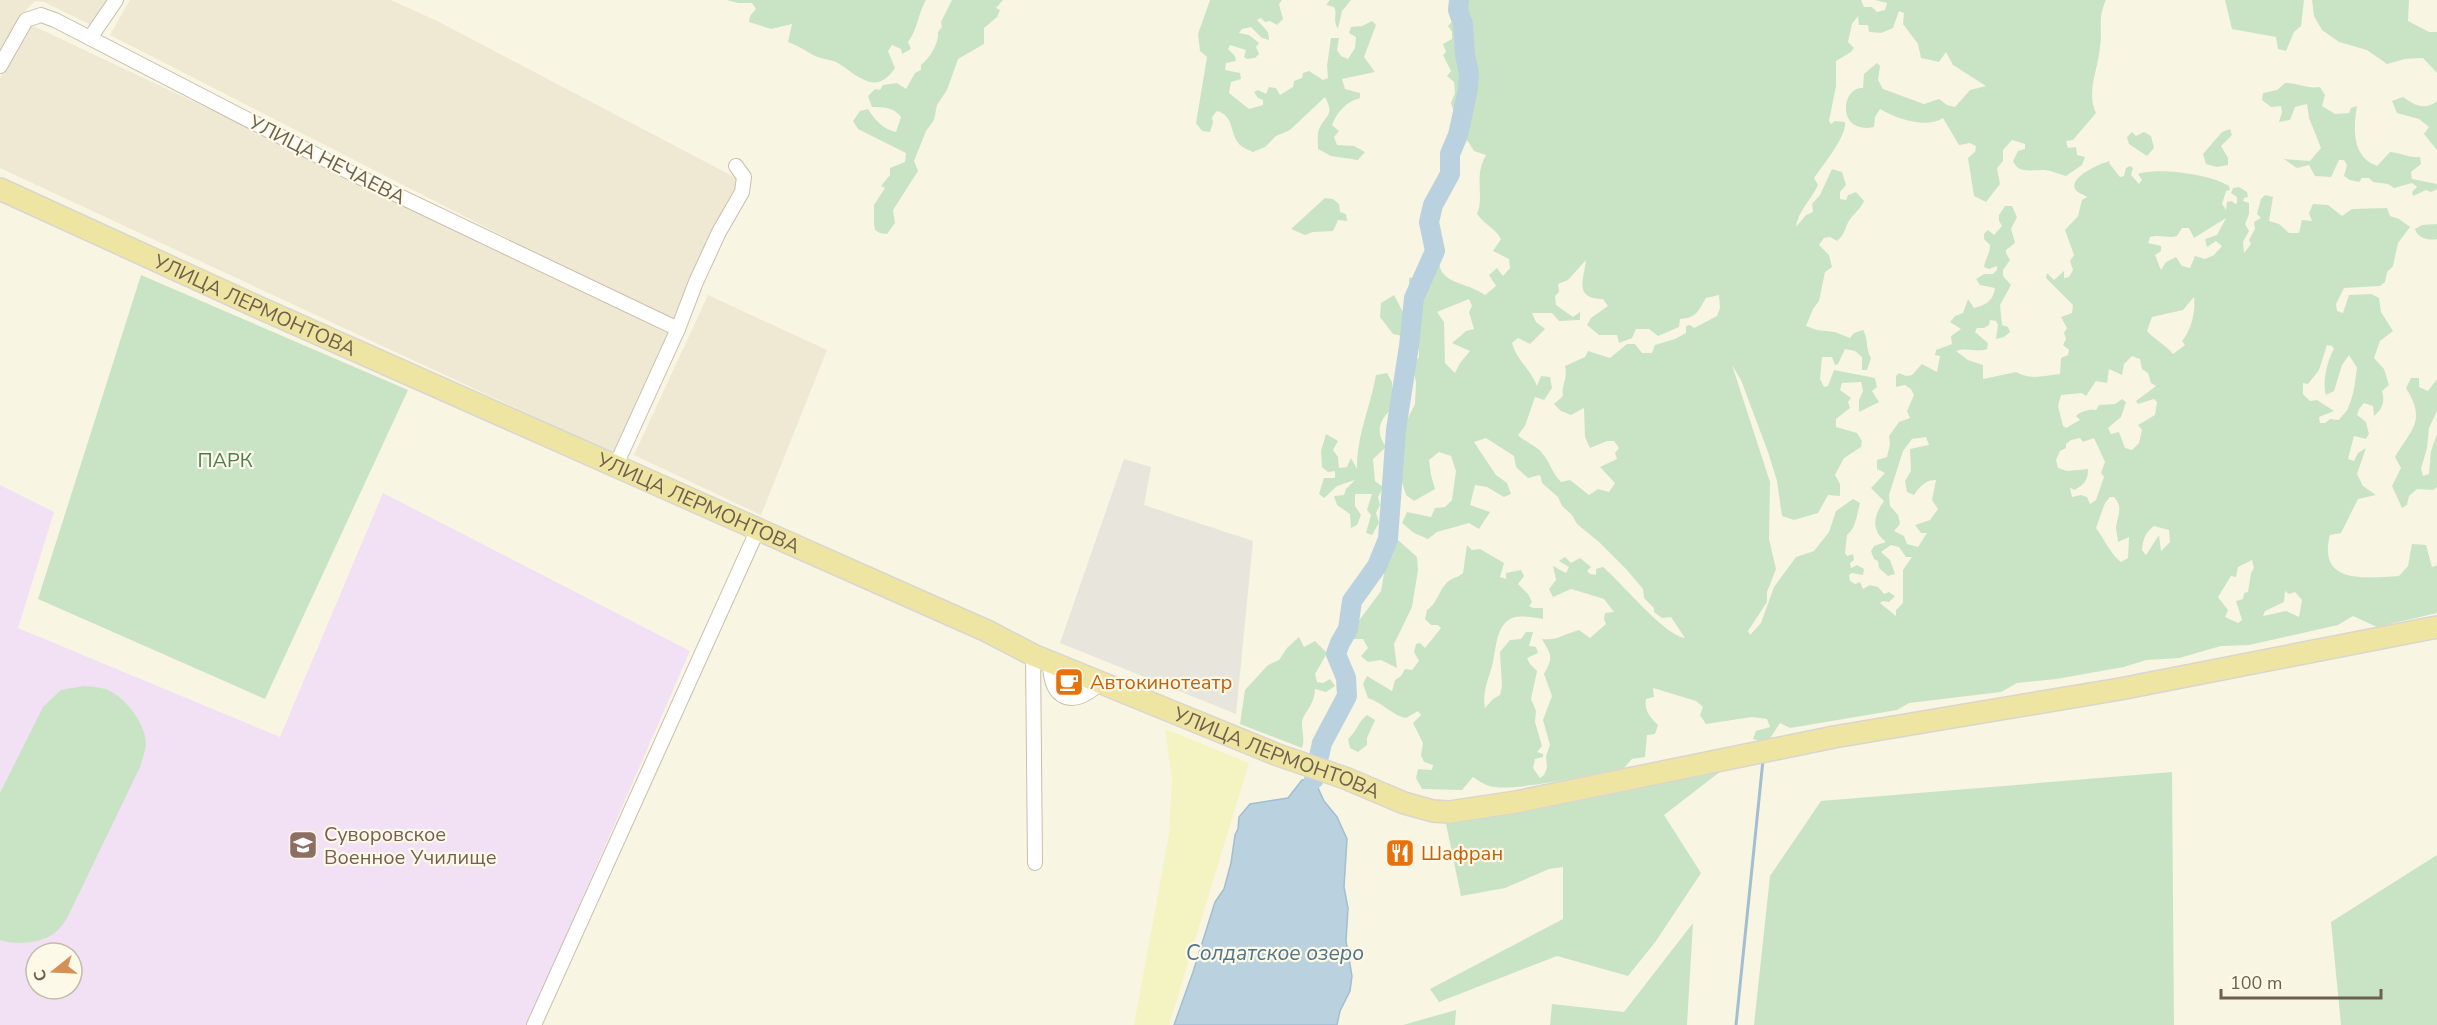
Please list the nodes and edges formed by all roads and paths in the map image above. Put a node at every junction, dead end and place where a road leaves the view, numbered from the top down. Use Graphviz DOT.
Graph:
graph roads {
  1 [pos="116,0"];
  2 [pos="90,38"];
  3 [pos="0,66"];
  4 [pos="736,166"];
  5 [pos="0,189"];
  6 [pos="678,329"];
  7 [pos="616,465"];
  8 [pos="758,529"];
  9 [pos="2437,627"];
  10 [pos="1042,658"];
  11 [pos="1035,863"];
  12 [pos="534,1025"];
  1 -- 2 [label="street"];
  2 -- 3 [label="street, УЛИЦА НЕЧАЕВА"];
  2 -- 6 [label="street, УЛИЦА НЕЧАЕВА"];
  4 -- 6 [label="street"];
  5 -- 7 [label="main road, УЛИЦА ЛЕРМОНТОВА"];
  6 -- 7 [label="street"];
  7 -- 8 [label="main road, УЛИЦА ЛЕРМОНТОВА"];
  8 -- 10 [label="main road, УЛИЦА ЛЕРМОНТОВА"];
  8 -- 12 [label="street"];
  9 -- 10 [label="main road, УЛИЦА ЛЕРМОНТОВА"];
  10 -- 11 [label="street"];
}
